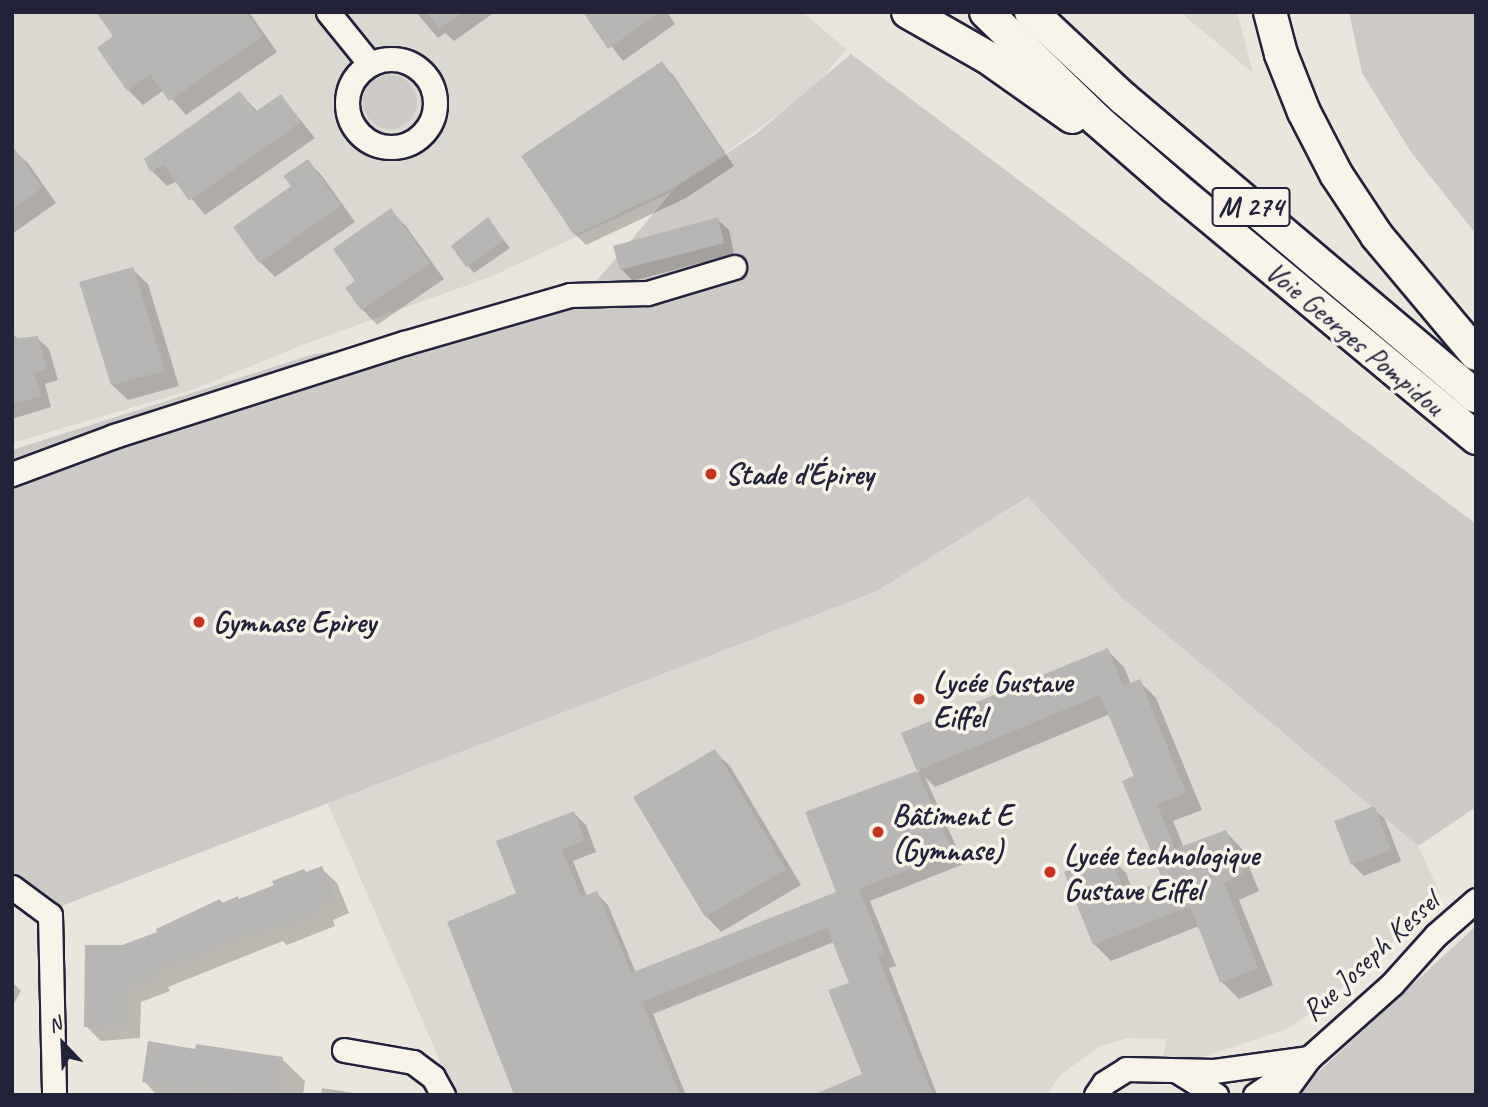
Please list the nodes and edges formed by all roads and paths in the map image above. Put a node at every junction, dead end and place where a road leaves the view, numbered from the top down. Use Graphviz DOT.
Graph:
graph roads {
  1 [pos="328,12"];
  2 [pos="908,12"];
  3 [pos="986,12"];
  4 [pos="1031,12"];
  5 [pos="1270,12"];
  6 [pos="370,64"];
  7 [pos="1174,187"];
  8 [pos="734,267"];
  9 [pos="1476,354"];
  10 [pos="1476,396"];
  11 [pos="1476,438"];
  12 [pos="12,474"];
  13 [pos="12,887"];
  14 [pos="1476,900"];
  15 [pos="344,1051"];
  16 [pos="1309,1058"];
  17 [pos="1177,1070"];
  18 [pos="54,1095"];
  19 [pos="443,1095"];
  20 [pos="1096,1095"];
  21 [pos="1216,1095"];
  22 [pos="1255,1095"];
  23 [pos="1282,1095"];
  1 -- 6 [label="street"];
  2 -- 7 [label="highway"];
  3 -- 7 [label="highway, Voie Georges Pompidou / M 274"];
  4 -- 10 [label="highway, Voie Georges Pompidou / M 274"];
  5 -- 9 [label="highway"];
  7 -- 11 [label="highway, Voie Georges Pompidou / M 274"];
  8 -- 12 [label="street"];
  13 -- 18 [label="street"];
  14 -- 16 [label="street, Rue Joseph Kessel"];
  15 -- 19 [label="street"];
  16 -- 17 [label="street, Rue Joseph Kessel"];
  16 -- 22 [label="street, Rue Joseph Kessel"];
  16 -- 23 [label="street, Rue Joseph Kessel"];
  17 -- 20 [label="street, Rue Joseph Kessel"];
  17 -- 21 [label="street"];
}
